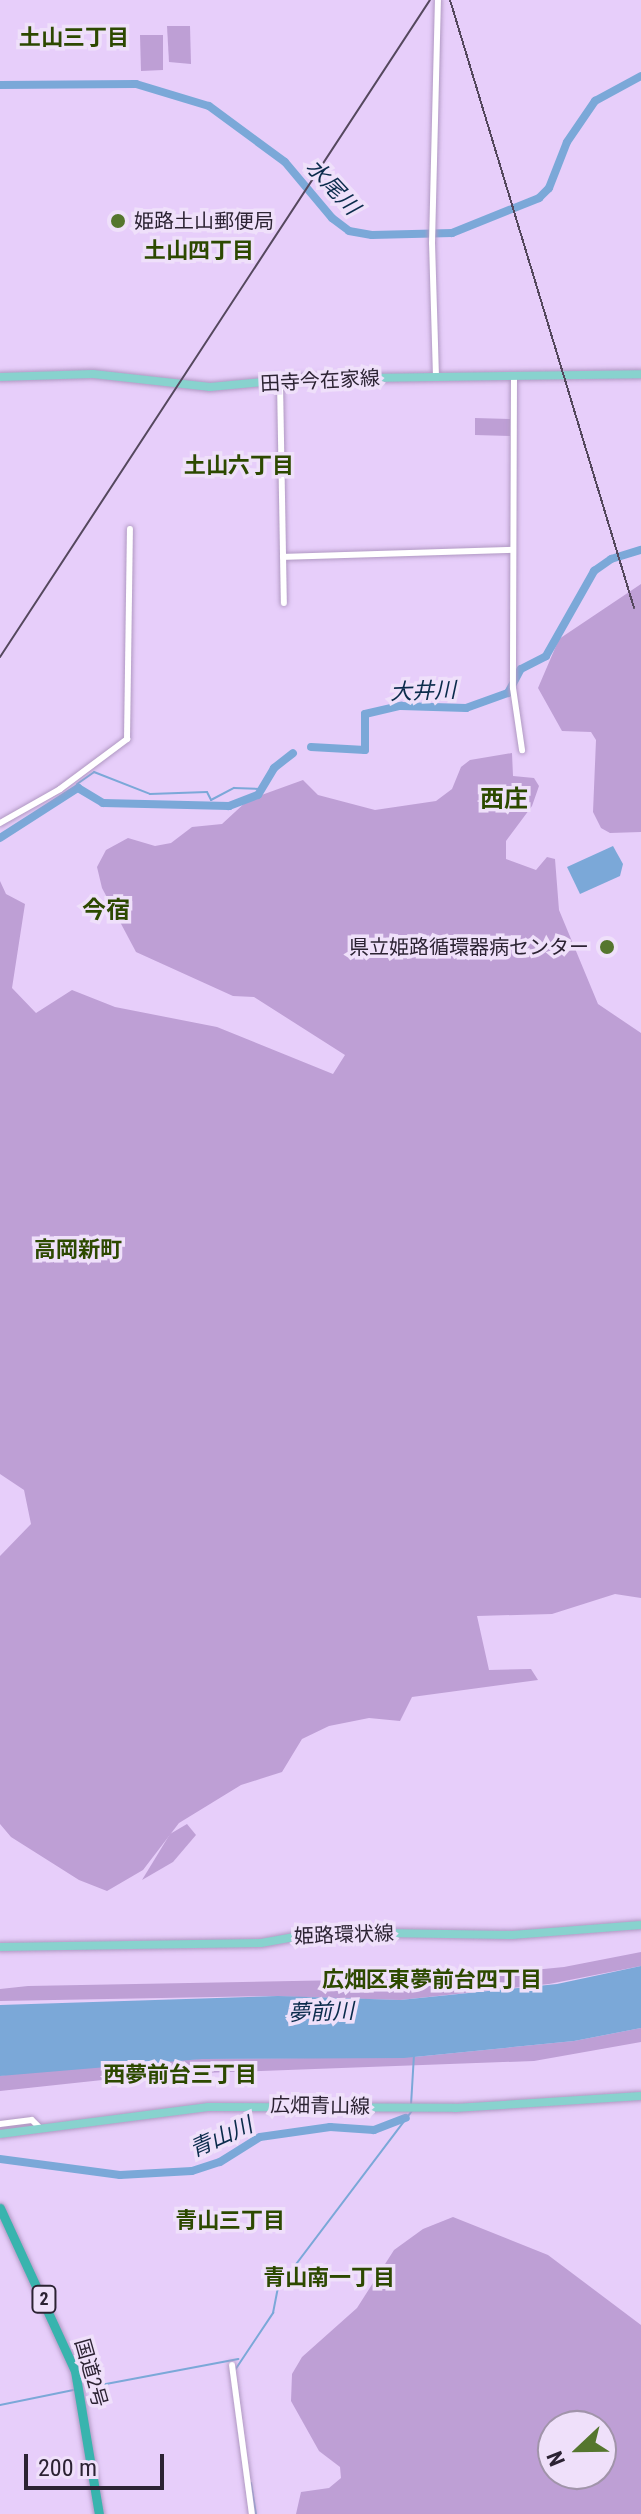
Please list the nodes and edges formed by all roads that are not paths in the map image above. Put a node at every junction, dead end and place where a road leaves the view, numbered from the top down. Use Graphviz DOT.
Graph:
graph roads {
  1 [pos="438,0"];
  2 [pos="641,374"];
  3 [pos="514,376"];
  4 [pos="0,377"];
  5 [pos="436,377"];
  6 [pos="280,382"];
  7 [pos="130,529"];
  8 [pos="512,550"];
  9 [pos="283,557"];
  10 [pos="284,603"];
  11 [pos="522,750"];
  12 [pos="0,823"];
  13 [pos="641,1925"];
  14 [pos="0,1947"];
  15 [pos="641,2096"];
  16 [pos="0,2124"];
  17 [pos="40,2128"];
  18 [pos="0,2134"];
  19 [pos="0,2208"];
  20 [pos="232,2365"];
  21 [pos="99,2514"];
  22 [pos="252,2514"];
  1 -- 5 [label="street"];
  2 -- 3 [label="main road, 田寺今在家線"];
  3 -- 5 [label="main road, 田寺今在家線"];
  3 -- 8 [label="street"];
  4 -- 6 [label="main road, 田寺今在家線"];
  5 -- 6 [label="main road, 田寺今在家線"];
  6 -- 9 [label="street"];
  7 -- 12 [label="street"];
  8 -- 9 [label="street"];
  8 -- 11 [label="street"];
  9 -- 10 [label="street"];
  13 -- 14 [label="main road, 姫路環状線"];
  15 -- 17 [label="main road, 広畑青山線"];
  16 -- 17 [label="street"];
  17 -- 18 [label="main road, 広畑青山線"];
  19 -- 21 [label="highway, 国道2号 / 2"];
  20 -- 22 [label="street"];
}
